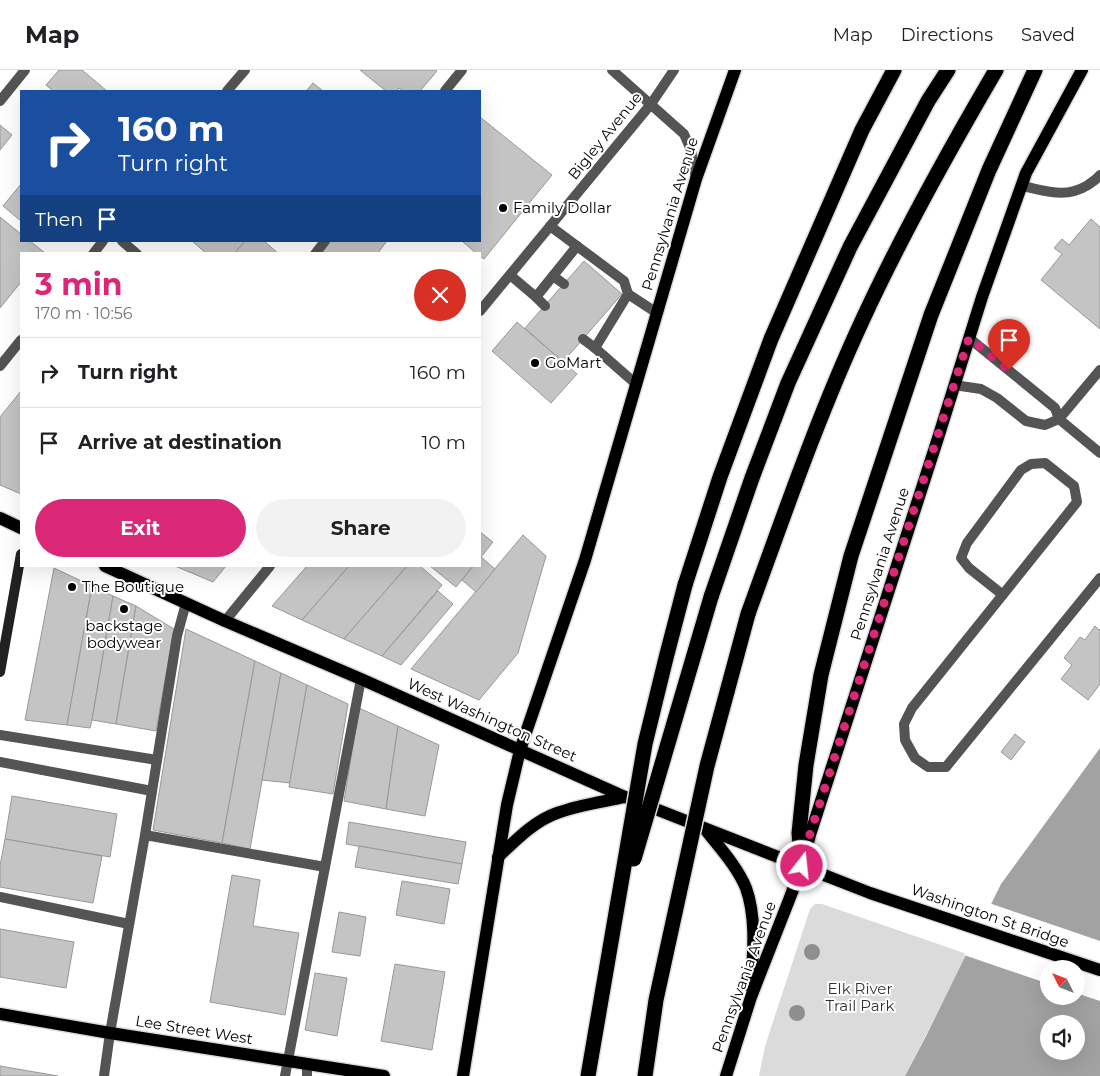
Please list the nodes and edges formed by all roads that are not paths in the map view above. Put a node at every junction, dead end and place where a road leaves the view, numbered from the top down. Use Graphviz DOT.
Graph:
graph roads {
  1 [pos="25,70"];
  2 [pos="244,70"];
  3 [pos="462,70"];
  4 [pos="612,70"];
  5 [pos="674,70"];
  6 [pos="735,70"];
  7 [pos="894,70"];
  8 [pos="948,70"];
  9 [pos="996,70"];
  10 [pos="1035,70"];
  11 [pos="1082,70"];
  12 [pos="228,90"];
  13 [pos="446,90"];
  14 [pos="0,101"];
  15 [pos="651,104"];
  16 [pos="1100,175"];
  17 [pos="696,179"];
  18 [pos="1022,186"];
  19 [pos="550,226"];
  20 [pos="102,242"];
  21 [pos="123,242"];
  22 [pos="324,242"];
  23 [pos="577,246"];
  24 [pos="95,252"];
  25 [pos="135,252"];
  26 [pos="317,252"];
  27 [pos="510,275"];
  28 [pos="553,276"];
  29 [pos="564,284"];
  30 [pos="628,294"];
  31 [pos="536,297"];
  32 [pos="545,306"];
  33 [pos="481,310"];
  34 [pos="657,313"];
  35 [pos="583,338"];
  36 [pos="969,338"];
  37 [pos="20,341"];
  38 [pos="595,348"];
  39 [pos="0,366"];
  40 [pos="1100,370"];
  41 [pos="636,384"];
  42 [pos="954,385"];
  43 [pos="1059,419"];
  44 [pos="1099,451"];
  45 [pos="0,518"];
  46 [pos="20,528"];
  47 [pos="20,560"];
  48 [pos="107,567"];
  49 [pos="269,567"];
  50 [pos="1100,578"];
  51 [pos="1003,595"];
  52 [pos="186,603"];
  53 [pos="225,621"];
  54 [pos="0,672"];
  55 [pos="361,679"];
  56 [pos="0,734"];
  57 [pos="520,750"];
  58 [pos="157,760"];
  59 [pos="0,762"];
  60 [pos="152,791"];
  61 [pos="625,797"];
  62 [pos="704,828"];
  63 [pos="145,836"];
  64 [pos="498,857"];
  65 [pos="802,866"];
  66 [pos="324,867"];
  67 [pos="870,893"];
  68 [pos="0,897"];
  69 [pos="129,924"];
  70 [pos="612,934"];
  71 [pos="1100,970"];
  72 [pos="751,997"];
  73 [pos="0,1014"];
  74 [pos="110,1034"];
  75 [pos="287,1060"];
  76 [pos="307,1070"];
  77 [pos="104,1076"];
  78 [pos="285,1076"];
  79 [pos="384,1076"];
  80 [pos="463,1076"];
  81 [pos="588,1076"];
  82 [pos="644,1076"];
  83 [pos="726,1076"];
  1 -- 14 [label="street"];
  2 -- 12 [label="street"];
  3 -- 13 [label="street"];
  4 -- 15 [label="street"];
  5 -- 15 [label="street, Bigley Avenue"];
  6 -- 17 [label="main road, Pennsylvania Avenue"];
  7 -- 70 [label="highway, bridge"];
  8 -- 70 [label="highway, bridge"];
  9 -- 82 [label="highway, bridge"];
  10 -- 65 [label="highway"];
  11 -- 18 [label="main road, Pennsylvania Avenue"];
  15 -- 17 [label="street"];
  15 -- 19 [label="street, Bigley Avenue"];
  16 -- 18 [label="street"];
  17 -- 34 [label="main road, Pennsylvania Avenue"];
  18 -- 36 [label="main road, Pennsylvania Avenue"];
  19 -- 23 [label="street"];
  19 -- 27 [label="street, Bigley Avenue"];
  20 -- 24 [label="street"];
  21 -- 25 [label="street"];
  22 -- 26 [label="street"];
  23 -- 28 [label="street"];
  23 -- 30 [label="street"];
  27 -- 31 [label="street"];
  27 -- 33 [label="street, Bigley Avenue"];
  28 -- 29 [label="street"];
  28 -- 31 [label="street"];
  30 -- 34 [label="street"];
  30 -- 38 [label="street"];
  31 -- 32 [label="street"];
  34 -- 41 [label="main road, Pennsylvania Avenue"];
  35 -- 38 [label="street"];
  36 -- 42 [label="main road, Pennsylvania Avenue"];
  36 -- 43 [label="street"];
  37 -- 39 [label="street"];
  38 -- 41 [label="street"];
  40 -- 43 [label="street"];
  41 -- 57 [label="main road, Pennsylvania Avenue"];
  42 -- 43 [label="street"];
  42 -- 65 [label="main road, Pennsylvania Avenue"];
  43 -- 44 [label="street"];
  45 -- 46 [label="main road"];
  47 -- 54 [label="street"];
  48 -- 52 [label="main road, West Washington Street"];
  49 -- 53 [label="street"];
  50 -- 51 [label="street"];
  51 -- 51 [label="street"];
  52 -- 53 [label="main road, West Washington Street"];
  52 -- 58 [label="street"];
  53 -- 55 [label="main road, West Washington Street"];
  55 -- 57 [label="main road, West Washington Street"];
  55 -- 66 [label="street"];
  56 -- 58 [label="street"];
  57 -- 61 [label="main road, West Washington Street"];
  57 -- 64 [label="main road, Pennsylvania Avenue"];
  58 -- 60 [label="street"];
  59 -- 60 [label="street"];
  60 -- 63 [label="street"];
  61 -- 62 [label="main road, West Washington Street"];
  61 -- 64 [label="main road"];
  62 -- 65 [label="main road, West Washington Street"];
  62 -- 72 [label="main road"];
  63 -- 66 [label="street"];
  63 -- 69 [label="street"];
  64 -- 80 [label="main road, Pennsylvania Avenue"];
  65 -- 67 [label="main road, West Washington Street"];
  65 -- 72 [label="main road, Pennsylvania Avenue"];
  66 -- 75 [label="street"];
  67 -- 71 [label="main road, Washington St Bridge"];
  68 -- 69 [label="street"];
  69 -- 74 [label="street"];
  70 -- 81 [label="highway, bridge"];
  72 -- 83 [label="main road, Pennsylvania Avenue"];
  73 -- 74 [label="main road, Lee Street West"];
  74 -- 75 [label="main road, Lee Street West"];
  74 -- 77 [label="street"];
  75 -- 76 [label="main road, Lee Street West"];
  75 -- 78 [label="street"];
  76 -- 79 [label="main road, Lee Street West"];
}
